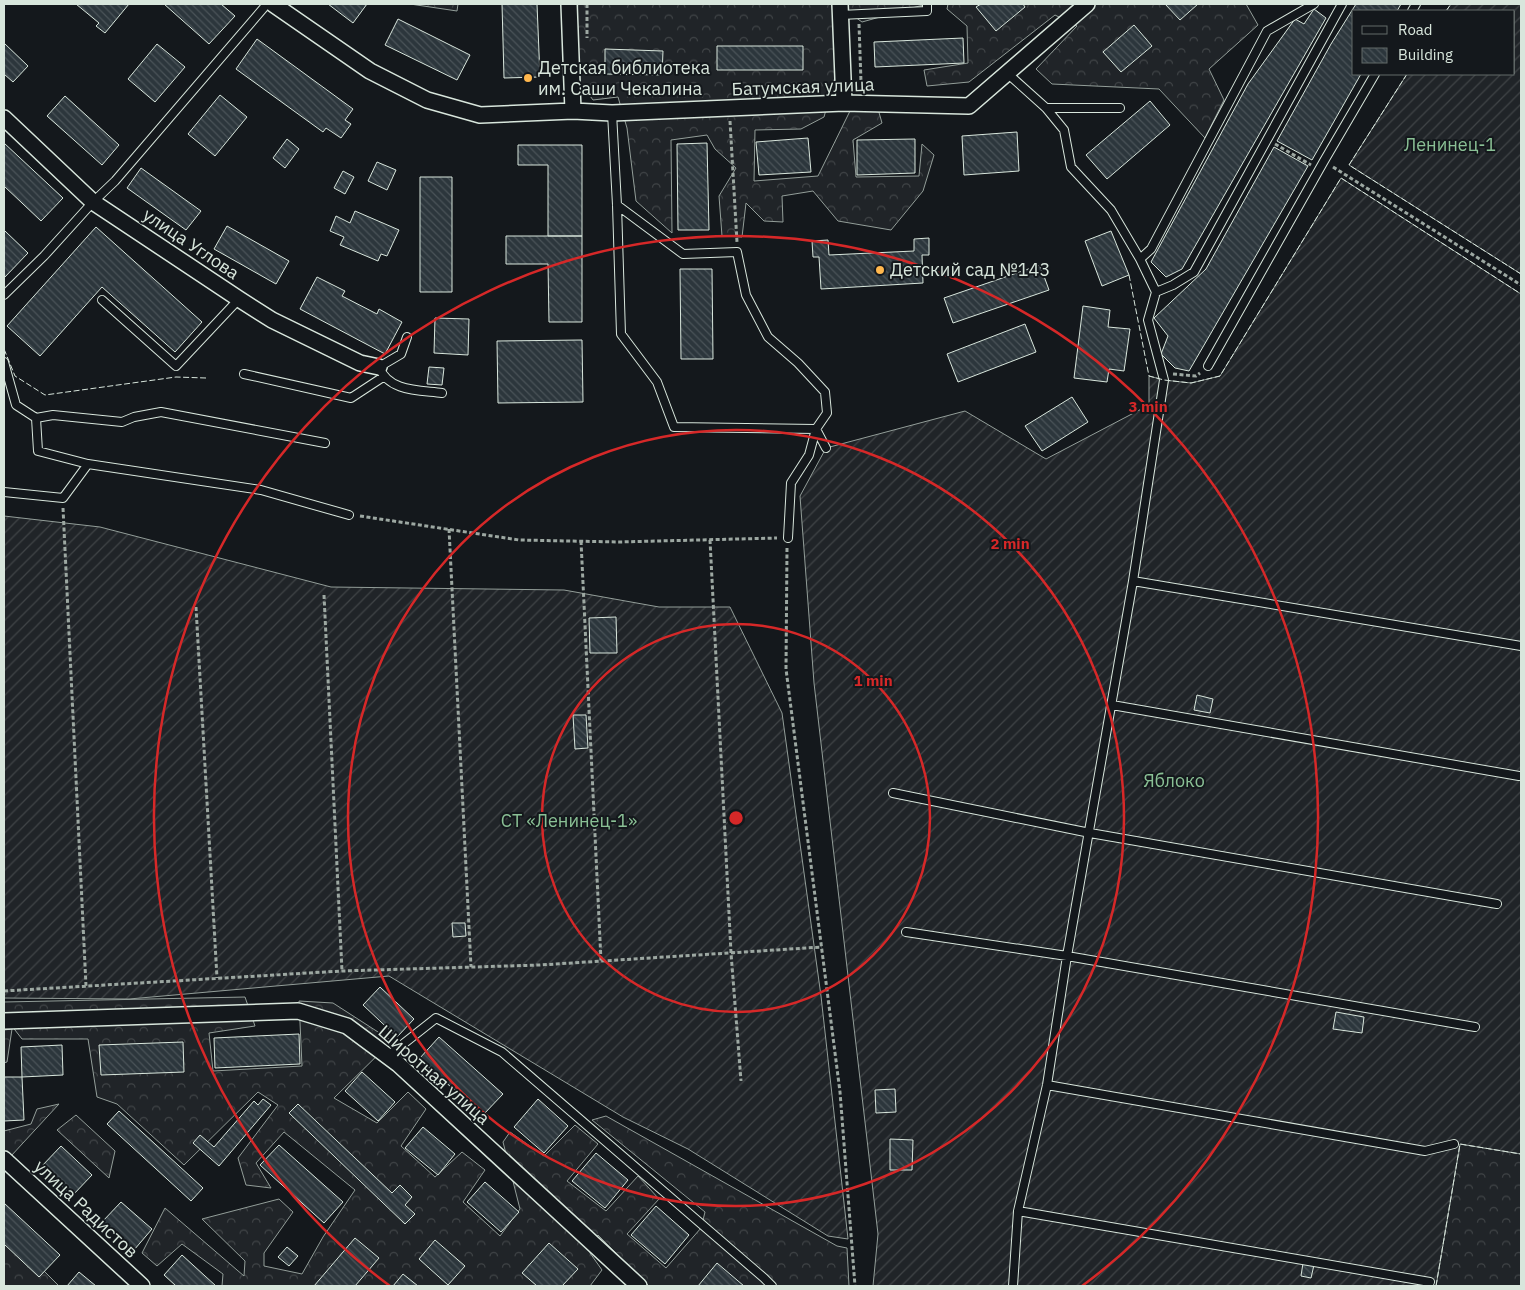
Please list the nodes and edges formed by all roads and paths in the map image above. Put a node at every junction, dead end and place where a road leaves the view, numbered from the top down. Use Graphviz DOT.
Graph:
graph roads {
  1 [pos="267,4"];
  2 [pos="273,4"];
  3 [pos="569,4"];
  4 [pos="926,4"];
  5 [pos="1087,4"];
  6 [pos="1314,4"];
  7 [pos="1342,4"];
  8 [pos="840,9"];
  9 [pos="858,14"];
  10 [pos="1007,73"];
  11 [pos="1374,75"];
  12 [pos="860,82"];
  13 [pos="844,103"];
  14 [pos="729,108"];
  15 [pos="1046,108"];
  16 [pos="1120,108"];
  17 [pos="573,112"];
  18 [pos="612,113"];
  19 [pos="4,118"];
  20 [pos="1267,139"];
  21 [pos="1324,161"];
  22 [pos="93,202"];
  23 [pos="617,205"];
  24 [pos="737,252"];
  25 [pos="1140,259"];
  26 [pos="1521,285"];
  27 [pos="1156,292"];
  28 [pos="4,295"];
  29 [pos="102,300"];
  30 [pos="240,300"];
  31 [pos="407,337"];
  32 [pos="4,362"];
  33 [pos="1208,366"];
  34 [pos="381,372"];
  35 [pos="1162,372"];
  36 [pos="244,374"];
  37 [pos="442,393"];
  38 [pos="36,418"];
  39 [pos="816,429"];
  40 [pos="325,443"];
  41 [pos="826,448"];
  42 [pos="88,464"];
  43 [pos="4,492"];
  44 [pos="63,498"];
  45 [pos="349,514"];
  46 [pos="449,529"];
  47 [pos="788,538"];
  48 [pos="710,540"];
  49 [pos="581,541"];
  50 [pos="1133,580"];
  51 [pos="324,595"];
  52 [pos="196,607"];
  53 [pos="1521,646"];
  54 [pos="1112,705"];
  55 [pos="1519,776"];
  56 [pos="893,793"];
  57 [pos="1090,833"];
  58 [pos="1497,904"];
  59 [pos="906,932"];
  60 [pos="822,947"];
  61 [pos="731,953"];
  62 [pos="1067,956"];
  63 [pos="601,961"];
  64 [pos="471,967"];
  65 [pos="342,971"];
  66 [pos="217,978"];
  67 [pos="86,986"];
  68 [pos="4,991"];
  69 [pos="4,1022"];
  70 [pos="1475,1027"];
  71 [pos="388,1056"];
  72 [pos="741,1081"];
  73 [pos="1047,1085"];
  74 [pos="1454,1144"];
  75 [pos="5,1162"];
  76 [pos="1018,1211"];
  77 [pos="1430,1282"];
  78 [pos="629,1283"];
  79 [pos="142,1286"];
  80 [pos="772,1286"];
  81 [pos="855,1286"];
  82 [pos="1013,1286"];
  1 -- 22 [label="lane"];
  2 -- 17 [label="street, Батумская улица"];
  3 -- 17 [label="street"];
  4 -- 9 [label="lane"];
  5 -- 10 [label="street, Батумская улица"];
  6 -- 25 [label="lane"];
  7 -- 20 [label="lane"];
  8 -- 9 [label="lane"];
  8 -- 13 [label="street"];
  9 -- 12 [label="path"];
  10 -- 13 [label="street, Батумская улица"];
  10 -- 15 [label="lane"];
  11 -- 21 [label="lane"];
  13 -- 14 [label="street, Батумская улица"];
  14 -- 18 [label="street, Батумская улица"];
  14 -- 24 [label="path"];
  15 -- 16 [label="lane"];
  15 -- 25 [label="lane"];
  17 -- 18 [label="street, Батумская улица"];
  18 -- 23 [label="lane"];
  19 -- 22 [label="street, улица Углова"];
  20 -- 21 [label="path"];
  20 -- 27 [label="lane"];
  21 -- 26 [label="path"];
  21 -- 33 [label="lane"];
  22 -- 28 [label="lane"];
  22 -- 30 [label="street, улица Углова"];
  23 -- 24 [label="lane"];
  23 -- 39 [label="lane"];
  24 -- 39 [label="lane"];
  25 -- 27 [label="lane"];
  27 -- 35 [label="lane"];
  29 -- 30 [label="lane"];
  30 -- 34 [label="street, улица Углова"];
  31 -- 34 [label="lane"];
  32 -- 38 [label="lane"];
  33 -- 35 [label="path"];
  34 -- 36 [label="lane"];
  34 -- 37 [label="lane"];
  35 -- 50 [label="lane"];
  38 -- 40 [label="lane"];
  38 -- 42 [label="lane"];
  39 -- 41 [label="lane"];
  39 -- 47 [label="lane"];
  42 -- 44 [label="lane"];
  42 -- 45 [label="lane"];
  43 -- 44 [label="lane"];
  44 -- 67 [label="path"];
  45 -- 46 [label="path"];
  46 -- 49 [label="path"];
  46 -- 64 [label="path"];
  47 -- 48 [label="path"];
  47 -- 60 [label="path"];
  48 -- 49 [label="path"];
  48 -- 61 [label="path"];
  49 -- 63 [label="path"];
  50 -- 53 [label="lane"];
  50 -- 54 [label="lane"];
  51 -- 65 [label="path"];
  52 -- 66 [label="path"];
  54 -- 55 [label="lane"];
  54 -- 57 [label="lane"];
  56 -- 57 [label="lane"];
  57 -- 58 [label="lane"];
  57 -- 62 [label="lane"];
  59 -- 62 [label="lane"];
  60 -- 61 [label="path"];
  60 -- 81 [label="path"];
  61 -- 63 [label="path"];
  61 -- 72 [label="path"];
  62 -- 70 [label="lane"];
  62 -- 73 [label="lane"];
  63 -- 64 [label="path"];
  64 -- 65 [label="path"];
  65 -- 66 [label="path"];
  66 -- 67 [label="path"];
  67 -- 68 [label="path"];
  69 -- 71 [label="street, Широтная улица"];
  71 -- 78 [label="street, Широтная улица"];
  71 -- 80 [label="lane"];
  73 -- 74 [label="lane"];
  73 -- 76 [label="lane"];
  75 -- 79 [label="street, улица Радистов"];
  76 -- 77 [label="lane"];
  76 -- 82 [label="lane"];
}
